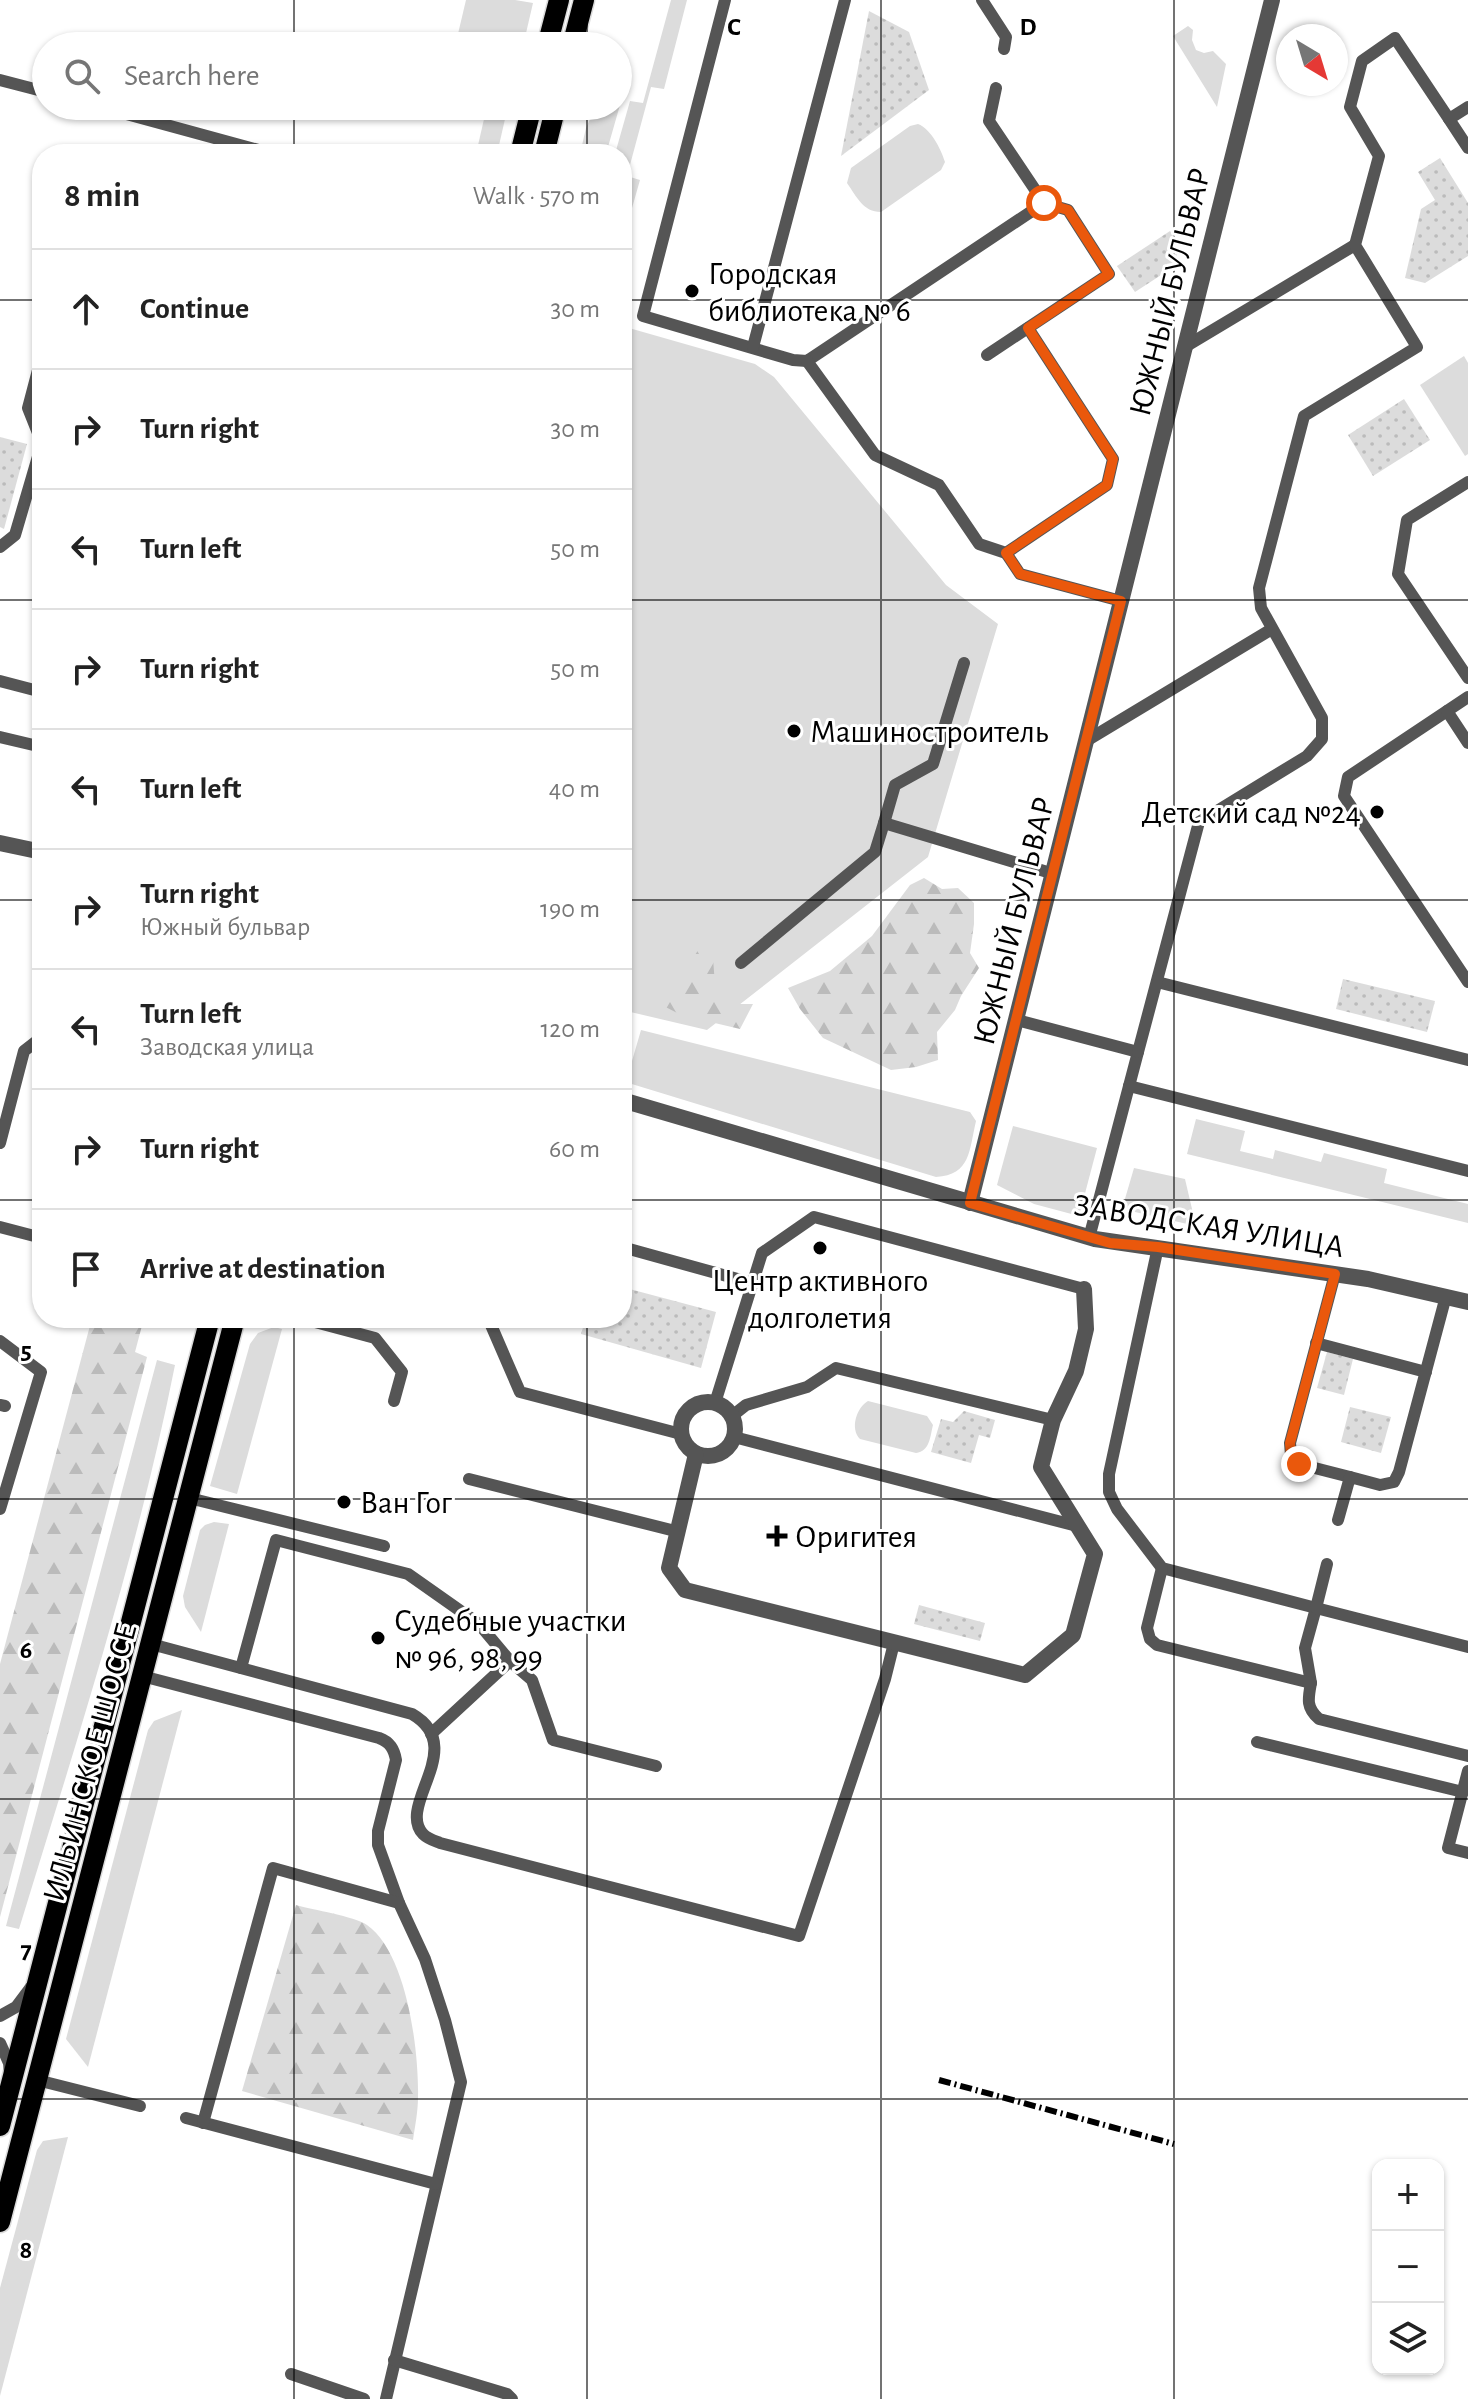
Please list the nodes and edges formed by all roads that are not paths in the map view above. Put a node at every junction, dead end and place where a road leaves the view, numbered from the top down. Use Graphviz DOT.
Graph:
graph roads {
  1 [pos="559,0"];
  2 [pos="584,0"];
  3 [pos="725,0"];
  4 [pos="845,0"];
  5 [pos="982,0"];
  6 [pos="1272,0"];
  7 [pos="551,32"];
  8 [pos="576,32"];
  9 [pos="1004,49"];
  10 [pos="0,80"];
  11 [pos="32,88"];
  12 [pos="996,88"];
  13 [pos="1468,107"];
  14 [pos="1449,119"];
  15 [pos="148,120"];
  16 [pos="528,120"];
  17 [pos="552,120"];
  18 [pos="236,144"];
  19 [pos="522,144"];
  20 [pos="546,144"];
  21 [pos="1468,148"];
  22 [pos="1044,203"];
  23 [pos="1355,245"];
  24 [pos="1028,328"];
  25 [pos="753,347"];
  26 [pos="1183,348"];
  27 [pos="987,355"];
  28 [pos="807,361"];
  29 [pos="32,393"];
  30 [pos="32,418"];
  31 [pos="32,477"];
  32 [pos="1468,482"];
  33 [pos="0,547"];
  34 [pos="1006,553"];
  35 [pos="1121,601"];
  36 [pos="1272,629"];
  37 [pos="964,663"];
  38 [pos="1468,678"];
  39 [pos="0,681"];
  40 [pos="32,689"];
  41 [pos="1468,697"];
  42 [pos="1447,711"];
  43 [pos="0,737"];
  44 [pos="1086,741"];
  45 [pos="1468,743"];
  46 [pos="32,745"];
  47 [pos="884,823"];
  48 [pos="0,843"];
  49 [pos="32,850"];
  50 [pos="1054,874"];
  51 [pos="741,963"];
  52 [pos="1157,982"];
  53 [pos="1468,982"];
  54 [pos="1017,1020"];
  55 [pos="32,1045"];
  56 [pos="1138,1052"];
  57 [pos="1468,1060"];
  58 [pos="1129,1086"];
  59 [pos="632,1103"];
  60 [pos="0,1143"];
  61 [pos="1468,1171"];
  62 [pos="970,1203"];
  63 [pos="0,1227"];
  64 [pos="32,1235"];
  65 [pos="1089,1238"];
  66 [pos="1158,1247"];
  67 [pos="632,1250"];
  68 [pos="1335,1274"];
  69 [pos="752,1283"];
  70 [pos="1084,1289"];
  71 [pos="1446,1296"];
  72 [pos="1468,1302"];
  73 [pos="207,1328"];
  74 [pos="232,1328"];
  75 [pos="338,1328"];
  76 [pos="492,1328"];
  77 [pos="0,1341"];
  78 [pos="1316,1343"];
  79 [pos="1426,1372"];
  80 [pos="394,1401"];
  81 [pos="715,1403"];
  82 [pos="732,1416"];
  83 [pos="1053,1420"];
  84 [pos="681,1434"];
  85 [pos="734,1437"];
  86 [pos="696,1454"];
  87 [pos="1350,1477"];
  88 [pos="469,1479"];
  89 [pos="189,1498"];
  90 [pos="0,1509"];
  91 [pos="1338,1520"];
  92 [pos="1077,1526"];
  93 [pos="679,1532"];
  94 [pos="384,1546"];
  95 [pos="1327,1564"];
  96 [pos="1162,1568"];
  97 [pos="1316,1608"];
  98 [pos="894,1643"];
  99 [pos="151,1644"];
  100 [pos="1468,1647"];
  101 [pos="510,1661"];
  102 [pos="241,1668"];
  103 [pos="142,1676"];
  104 [pos="1311,1683"];
  105 [pos="431,1734"];
  106 [pos="1257,1742"];
  107 [pos="1468,1756"];
  108 [pos="656,1766"];
  109 [pos="1468,1771"];
  110 [pos="1463,1792"];
  111 [pos="1468,1853"];
  112 [pos="399,1903"];
  113 [pos="43,1962"];
  114 [pos="0,2016"];
  115 [pos="0,2043"];
  116 [pos="37,2080"];
  117 [pos="10,2087"];
  118 [pos="140,2106"];
  119 [pos="186,2118"];
  120 [pos="203,2123"];
  121 [pos="0,2126"];
  122 [pos="436,2184"];
  123 [pos="0,2222"];
  124 [pos="394,2360"];
  125 [pos="291,2374"];
  126 [pos="364,2399"];
  127 [pos="386,2399"];
  128 [pos="512,2399"];
  1 -- 7 [label="main road"];
  2 -- 8 [label="main road"];
  3 -- 25 [label="lane"];
  4 -- 25 [label="lane"];
  5 -- 9 [label="lane"];
  6 -- 26 [label="street, ЮЖНЫЙ БУЛЬВАР"];
  10 -- 11 [label="lane"];
  12 -- 22 [label="lane"];
  13 -- 14 [label="lane"];
  14 -- 21 [label="lane"];
  14 -- 23 [label="lane"];
  15 -- 18 [label="lane"];
  16 -- 19 [label="main road"];
  17 -- 20 [label="main road"];
  22 -- 24 [label="lane"];
  22 -- 28 [label="lane"];
  23 -- 26 [label="lane"];
  23 -- 36 [label="lane"];
  24 -- 27 [label="lane"];
  24 -- 34 [label="lane"];
  25 -- 28 [label="lane"];
  26 -- 35 [label="street, ЮЖНЫЙ БУЛЬВАР"];
  28 -- 34 [label="lane"];
  29 -- 30 [label="lane"];
  31 -- 33 [label="lane"];
  32 -- 38 [label="lane"];
  34 -- 35 [label="lane"];
  35 -- 44 [label="street, ЮЖНЫЙ БУЛЬВАР"];
  36 -- 44 [label="lane"];
  36 -- 52 [label="lane"];
  37 -- 47 [label="lane"];
  39 -- 40 [label="lane"];
  41 -- 42 [label="lane"];
  42 -- 45 [label="lane"];
  42 -- 53 [label="lane"];
  43 -- 46 [label="lane"];
  44 -- 50 [label="street, ЮЖНЫЙ БУЛЬВАР"];
  47 -- 50 [label="lane"];
  47 -- 51 [label="lane"];
  48 -- 49 [label="street"];
  50 -- 54 [label="street, ЮЖНЫЙ БУЛЬВАР"];
  52 -- 56 [label="lane"];
  52 -- 57 [label="lane"];
  54 -- 56 [label="lane"];
  54 -- 62 [label="street, ЮЖНЫЙ БУЛЬВАР"];
  55 -- 60 [label="lane"];
  56 -- 58 [label="lane"];
  58 -- 61 [label="lane"];
  58 -- 65 [label="lane"];
  59 -- 62 [label="street, ЗАВОДСКАЯ УЛИЦА"];
  62 -- 65 [label="street, ЗАВОДСКАЯ УЛИЦА"];
  63 -- 64 [label="lane"];
  65 -- 66 [label="street, ЗАВОДСКАЯ УЛИЦА"];
  66 -- 68 [label="street, ЗАВОДСКАЯ УЛИЦА"];
  66 -- 96 [label="lane"];
  67 -- 69 [label="lane"];
  68 -- 71 [label="street, ЗАВОДСКАЯ УЛИЦА"];
  68 -- 78 [label="lane"];
  69 -- 70 [label="lane"];
  69 -- 81 [label="lane"];
  70 -- 83 [label="street"];
  71 -- 72 [label="street, ЗАВОДСКАЯ УЛИЦА"];
  71 -- 79 [label="lane"];
  73 -- 113 [label="main road, ИЛЬИНСКОЕ ШОССЕ"];
  74 -- 89 [label="main road, ИЛЬИНСКОЕ ШОССЕ"];
  75 -- 80 [label="lane"];
  76 -- 84 [label="lane"];
  77 -- 90 [label="lane"];
  78 -- 79 [label="lane"];
  78 -- 87 [label="lane"];
  79 -- 87 [label="lane"];
  81 -- 82 [label="street"];
  81 -- 84 [label="street"];
  82 -- 83 [label="lane"];
  82 -- 85 [label="street"];
  83 -- 92 [label="street"];
  84 -- 86 [label="street"];
  85 -- 86 [label="street"];
  85 -- 92 [label="lane"];
  86 -- 93 [label="street"];
  87 -- 91 [label="lane"];
  88 -- 93 [label="lane"];
  89 -- 94 [label="lane"];
  89 -- 99 [label="main road, ИЛЬИНСКОЕ ШОССЕ"];
  92 -- 98 [label="street"];
  93 -- 98 [label="street"];
  95 -- 97 [label="lane"];
  96 -- 97 [label="lane"];
  96 -- 104 [label="lane"];
  97 -- 100 [label="lane"];
  97 -- 104 [label="lane"];
  98 -- 105 [label="lane"];
  99 -- 102 [label="lane"];
  99 -- 103 [label="main road, ИЛЬИНСКОЕ ШОССЕ"];
  101 -- 102 [label="lane"];
  101 -- 105 [label="lane"];
  101 -- 108 [label="lane"];
  102 -- 105 [label="lane"];
  103 -- 112 [label="lane"];
  103 -- 116 [label="main road, ИЛЬИНСКОЕ ШОССЕ"];
  104 -- 107 [label="lane"];
  106 -- 110 [label="lane"];
  109 -- 110 [label="lane"];
  110 -- 111 [label="lane"];
  112 -- 120 [label="lane"];
  112 -- 122 [label="lane"];
  113 -- 114 [label="lane"];
  113 -- 117 [label="main road, ИЛЬИНСКОЕ ШОССЕ"];
  115 -- 117 [label="lane"];
  116 -- 118 [label="lane"];
  116 -- 123 [label="main road, ИЛЬИНСКОЕ ШОССЕ"];
  117 -- 121 [label="main road, ИЛЬИНСКОЕ ШОССЕ"];
  119 -- 120 [label="lane"];
  120 -- 122 [label="lane"];
  122 -- 124 [label="lane"];
  124 -- 127 [label="lane"];
  124 -- 128 [label="lane"];
  125 -- 126 [label="lane"];
}
